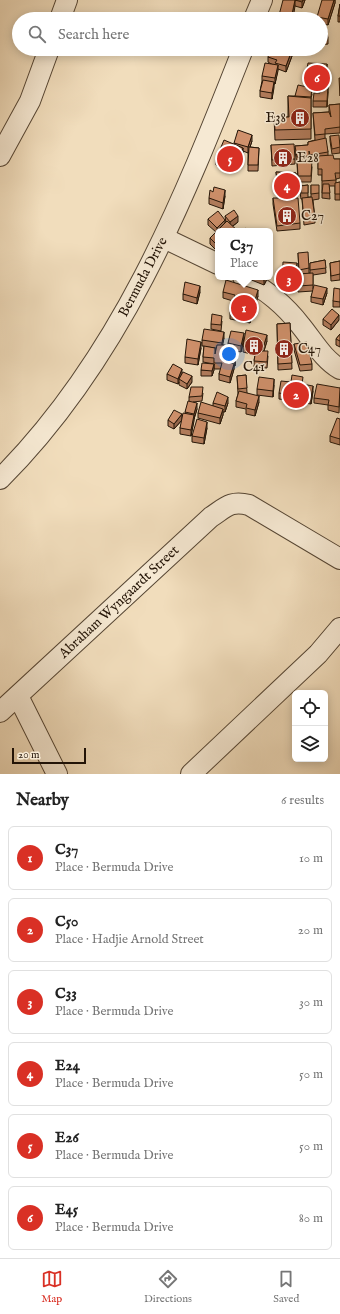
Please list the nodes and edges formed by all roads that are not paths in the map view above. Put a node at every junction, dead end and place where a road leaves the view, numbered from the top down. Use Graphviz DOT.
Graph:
graph roads {
  1 [pos="67,0"];
  2 [pos="262,0"];
  3 [pos="63,12"];
  4 [pos="257,12"];
  5 [pos="46,56"];
  6 [pos="239,56"];
  7 [pos="0,156"];
  8 [pos="164,238"];
  9 [pos="215,263"];
  10 [pos="248,280"];
  11 [pos="340,369"];
  12 [pos="0,479"];
  13 [pos="340,559"];
  14 [pos="340,628"];
  15 [pos="18,696"];
  16 [pos="0,712"];
  17 [pos="57,774"];
  18 [pos="191,774"];
  1 -- 3 [label="street"];
  2 -- 4 [label="street"];
  5 -- 7 [label="street"];
  6 -- 8 [label="street, Bermuda Drive"];
  8 -- 9 [label="street"];
  8 -- 12 [label="street, Bermuda Drive"];
  10 -- 11 [label="street"];
  13 -- 15 [label="street, Abraham Wyngaardt Street"];
  14 -- 18 [label="street"];
  15 -- 16 [label="street, Abraham Wyngaardt Street"];
  15 -- 17 [label="street"];
}
